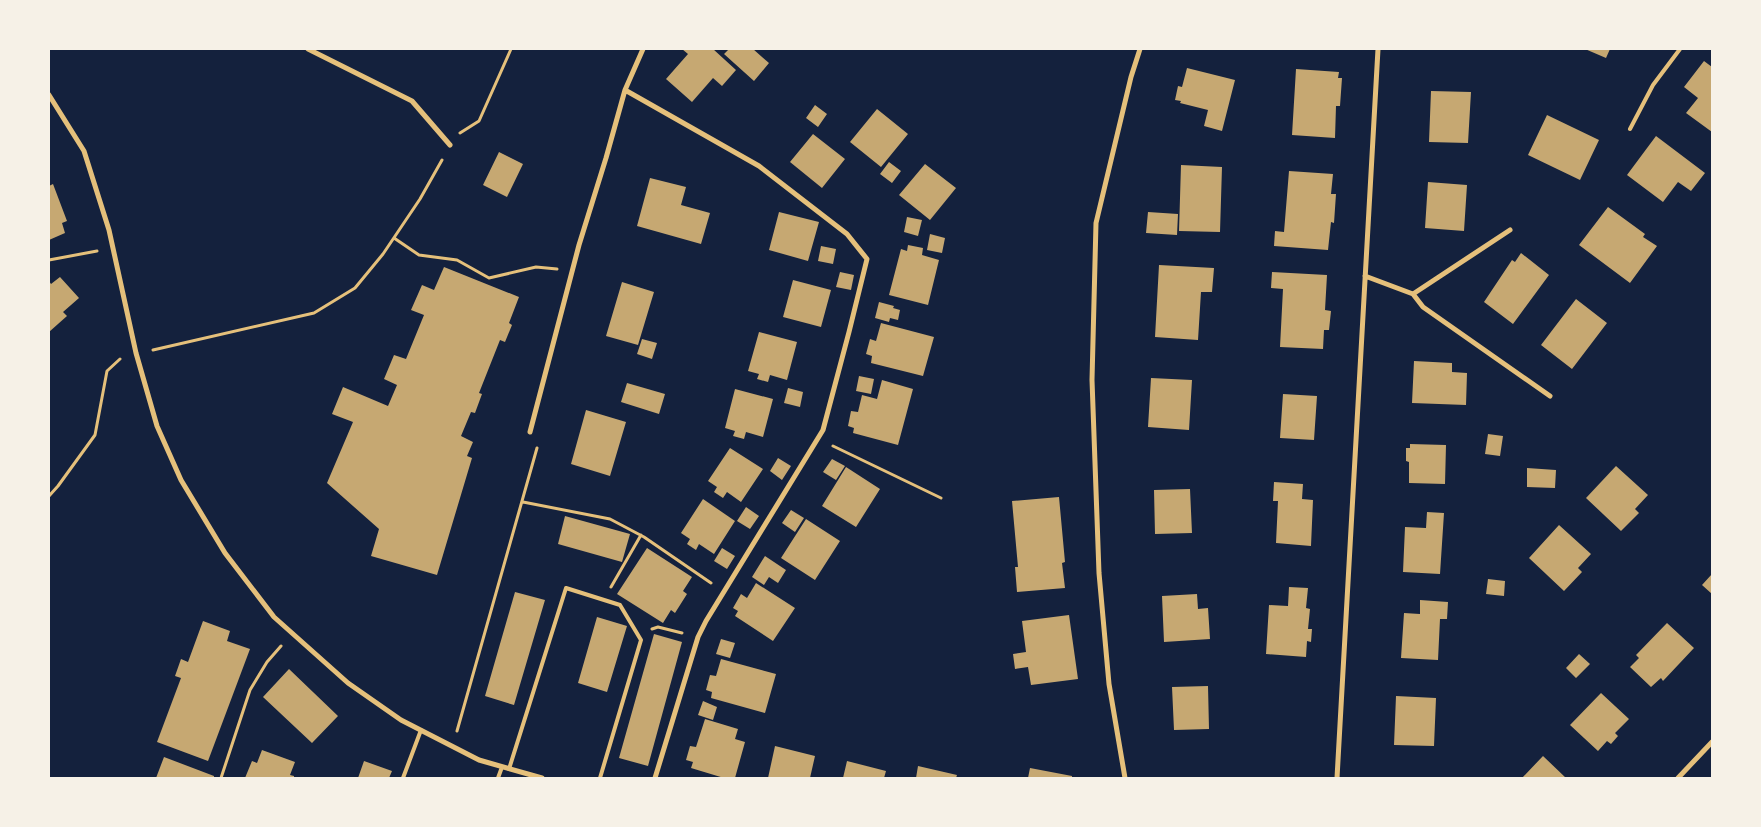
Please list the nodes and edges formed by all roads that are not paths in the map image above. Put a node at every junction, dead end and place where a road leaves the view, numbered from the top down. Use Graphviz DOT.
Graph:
graph roads {
  1 [pos="308,49"];
  2 [pos="643,49"];
  3 [pos="1140,49"];
  4 [pos="1378,49"];
  5 [pos="1680,49"];
  6 [pos="625,90"];
  7 [pos="49,95"];
  8 [pos="1630,129"];
  9 [pos="450,145"];
  10 [pos="1510,230"];
  11 [pos="1366,276"];
  12 [pos="1413,294"];
  13 [pos="1550,396"];
  14 [pos="530,432"];
  15 [pos="421,730"];
  16 [pos="1712,742"];
  17 [pos="502,767"];
  18 [pos="509,769"];
  19 [pos="403,778"];
  20 [pos="498,778"];
  21 [pos="542,778"];
  22 [pos="600,778"];
  23 [pos="655,778"];
  24 [pos="1125,778"];
  25 [pos="1337,778"];
  26 [pos="1678,778"];
  1 -- 9 [label="street"];
  2 -- 6 [label="street"];
  3 -- 24 [label="street"];
  4 -- 11 [label="street"];
  5 -- 8 [label="lane"];
  6 -- 14 [label="street"];
  6 -- 23 [label="street"];
  7 -- 15 [label="street"];
  10 -- 12 [label="street"];
  11 -- 12 [label="street"];
  11 -- 25 [label="street"];
  12 -- 13 [label="street"];
  15 -- 17 [label="street"];
  15 -- 19 [label="lane"];
  16 -- 26 [label="street"];
  17 -- 18 [label="street"];
  17 -- 20 [label="lane"];
  18 -- 21 [label="street"];
  18 -- 22 [label="lane"];
}
